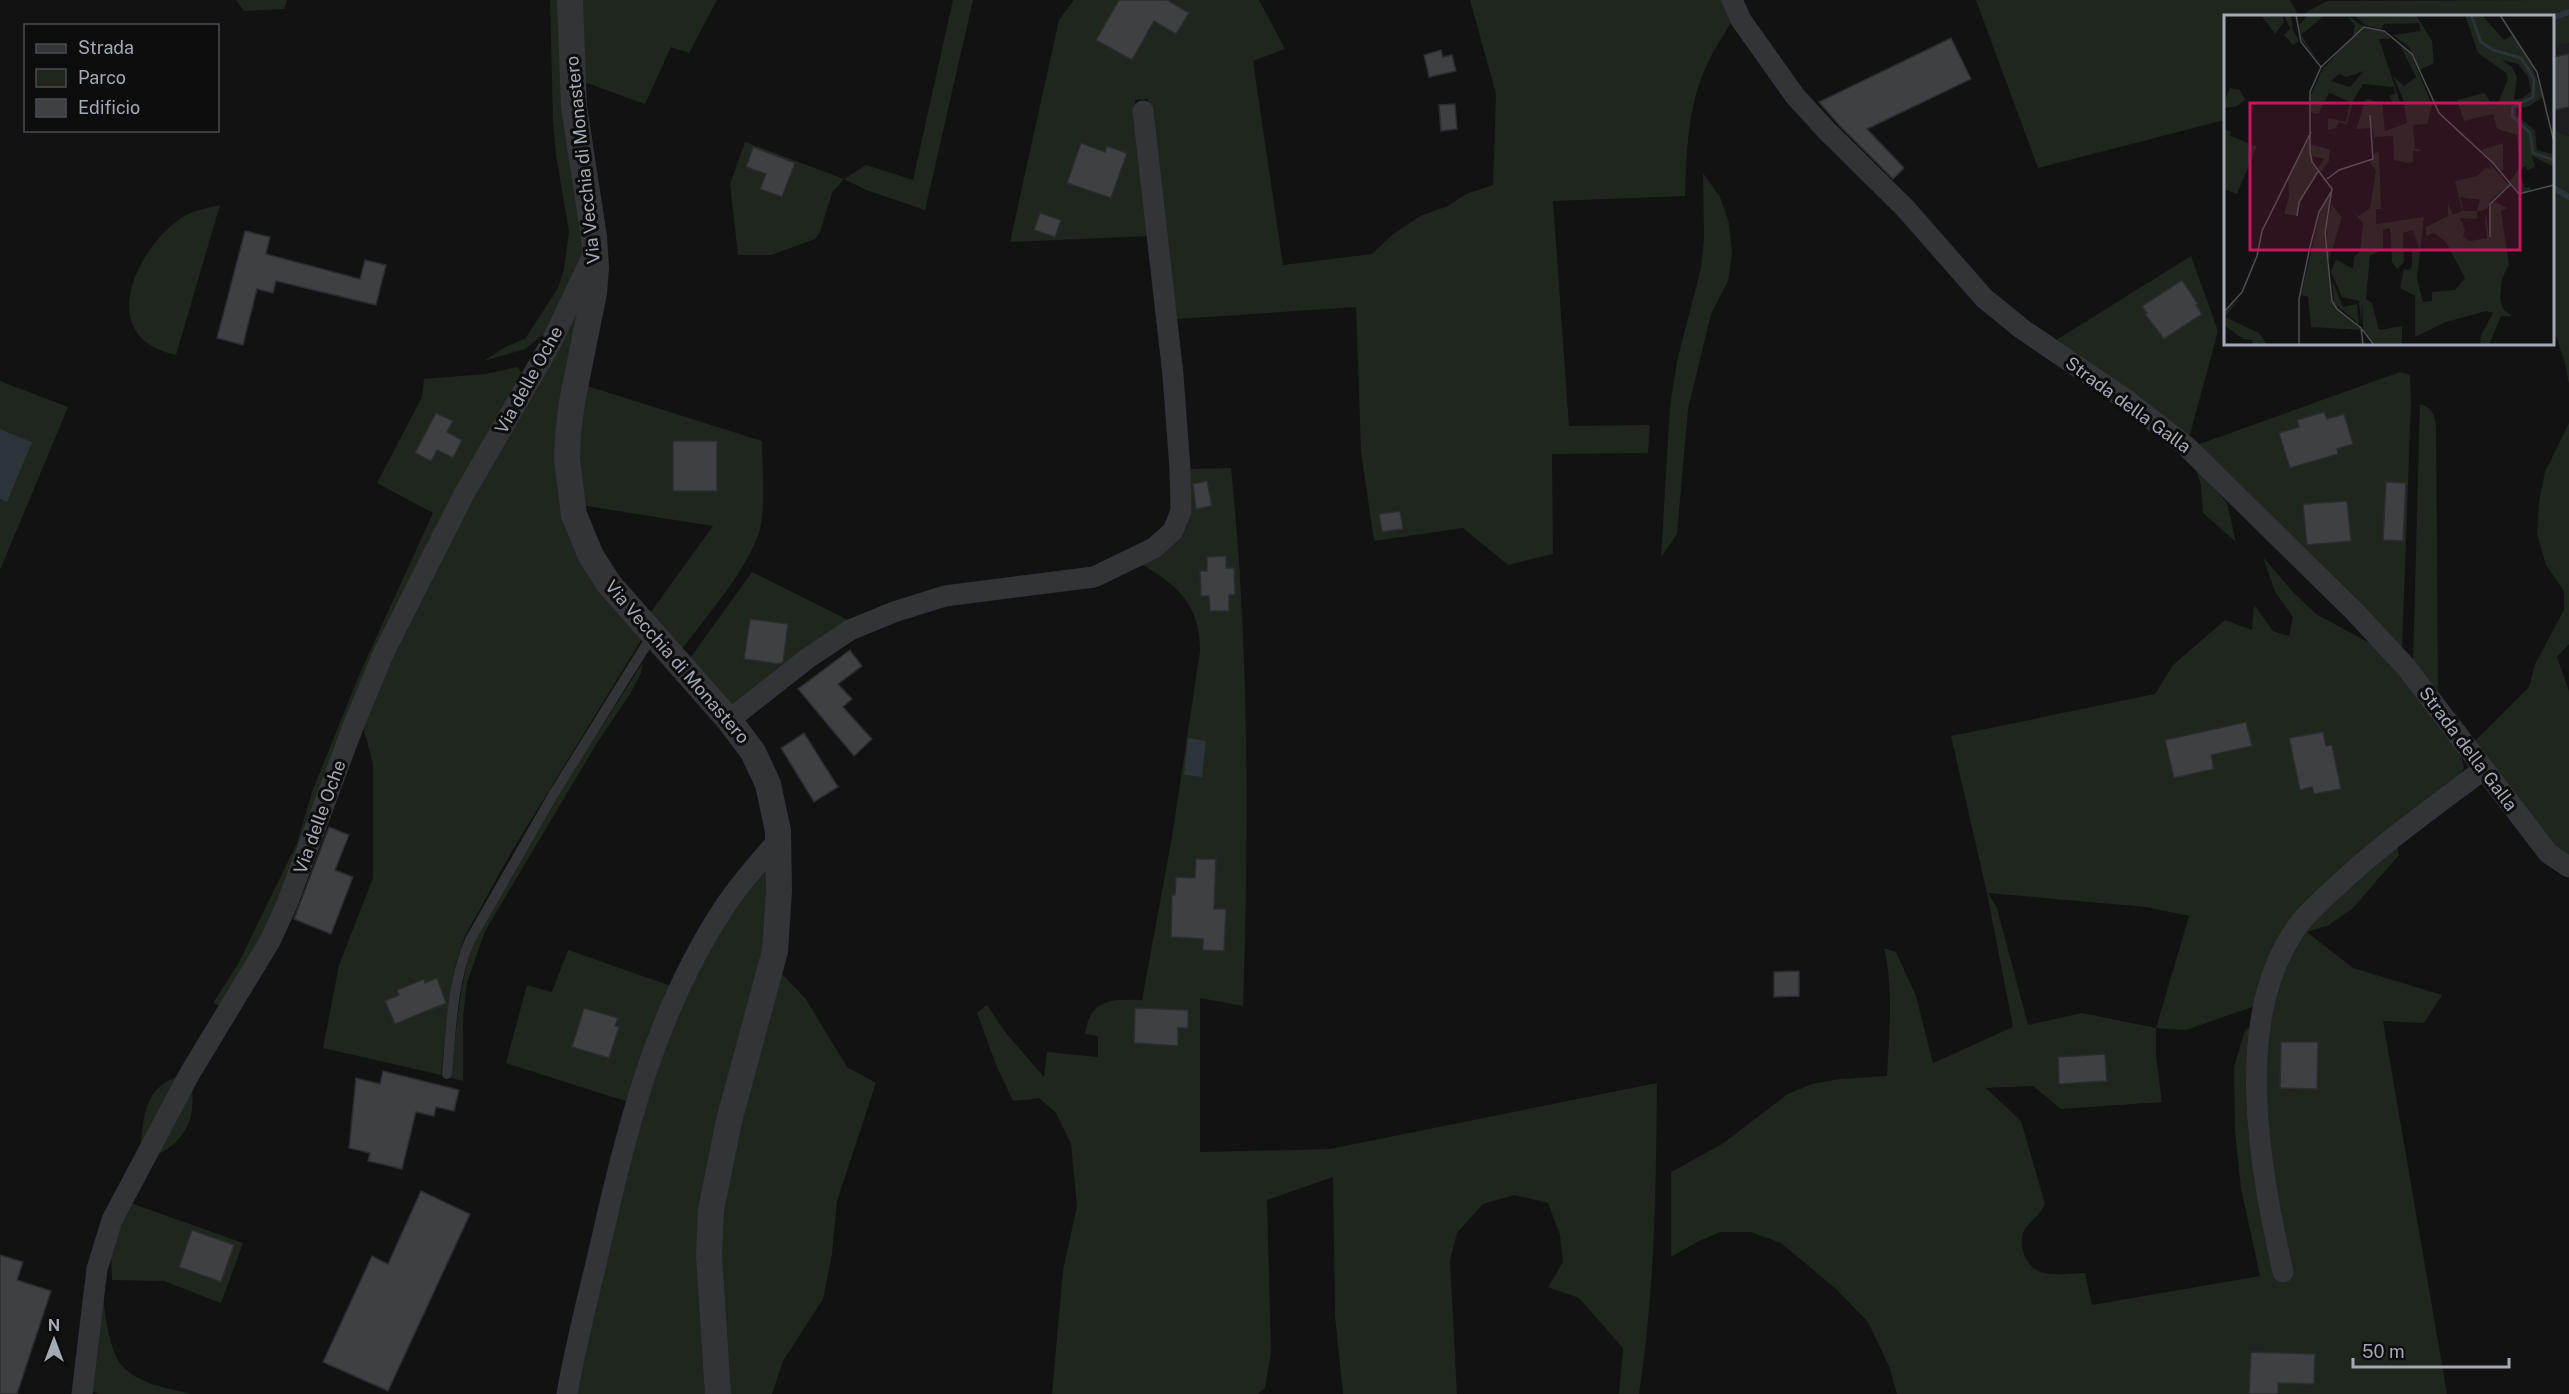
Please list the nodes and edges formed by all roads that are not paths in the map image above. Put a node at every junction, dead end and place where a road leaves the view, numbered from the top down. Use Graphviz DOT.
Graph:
graph roads {
  1 [pos="570,0"];
  2 [pos="1731,0"];
  3 [pos="1143,111"];
  4 [pos="595,250"];
  5 [pos="653,634"];
  6 [pos="729,720"];
  7 [pos="2484,769"];
  8 [pos="779,838"];
  9 [pos="2569,867"];
  10 [pos="447,1074"];
  11 [pos="2283,1272"];
  12 [pos="82,1394"];
  13 [pos="567,1394"];
  14 [pos="718,1394"];
  1 -- 4 [label="street, Via Vecchia di Monastero"];
  2 -- 7 [label="street, Strada della Galla"];
  3 -- 6 [label="street"];
  4 -- 5 [label="street, Via Vecchia di Monastero"];
  4 -- 12 [label="street, Via delle Oche"];
  5 -- 6 [label="street, Via Vecchia di Monastero"];
  5 -- 10 [label="lane"];
  6 -- 8 [label="street, Via Vecchia di Monastero"];
  7 -- 9 [label="street, Strada della Galla"];
  7 -- 11 [label="street"];
  8 -- 13 [label="street"];
  8 -- 14 [label="street, Via Vecchia di Monastero"];
}
